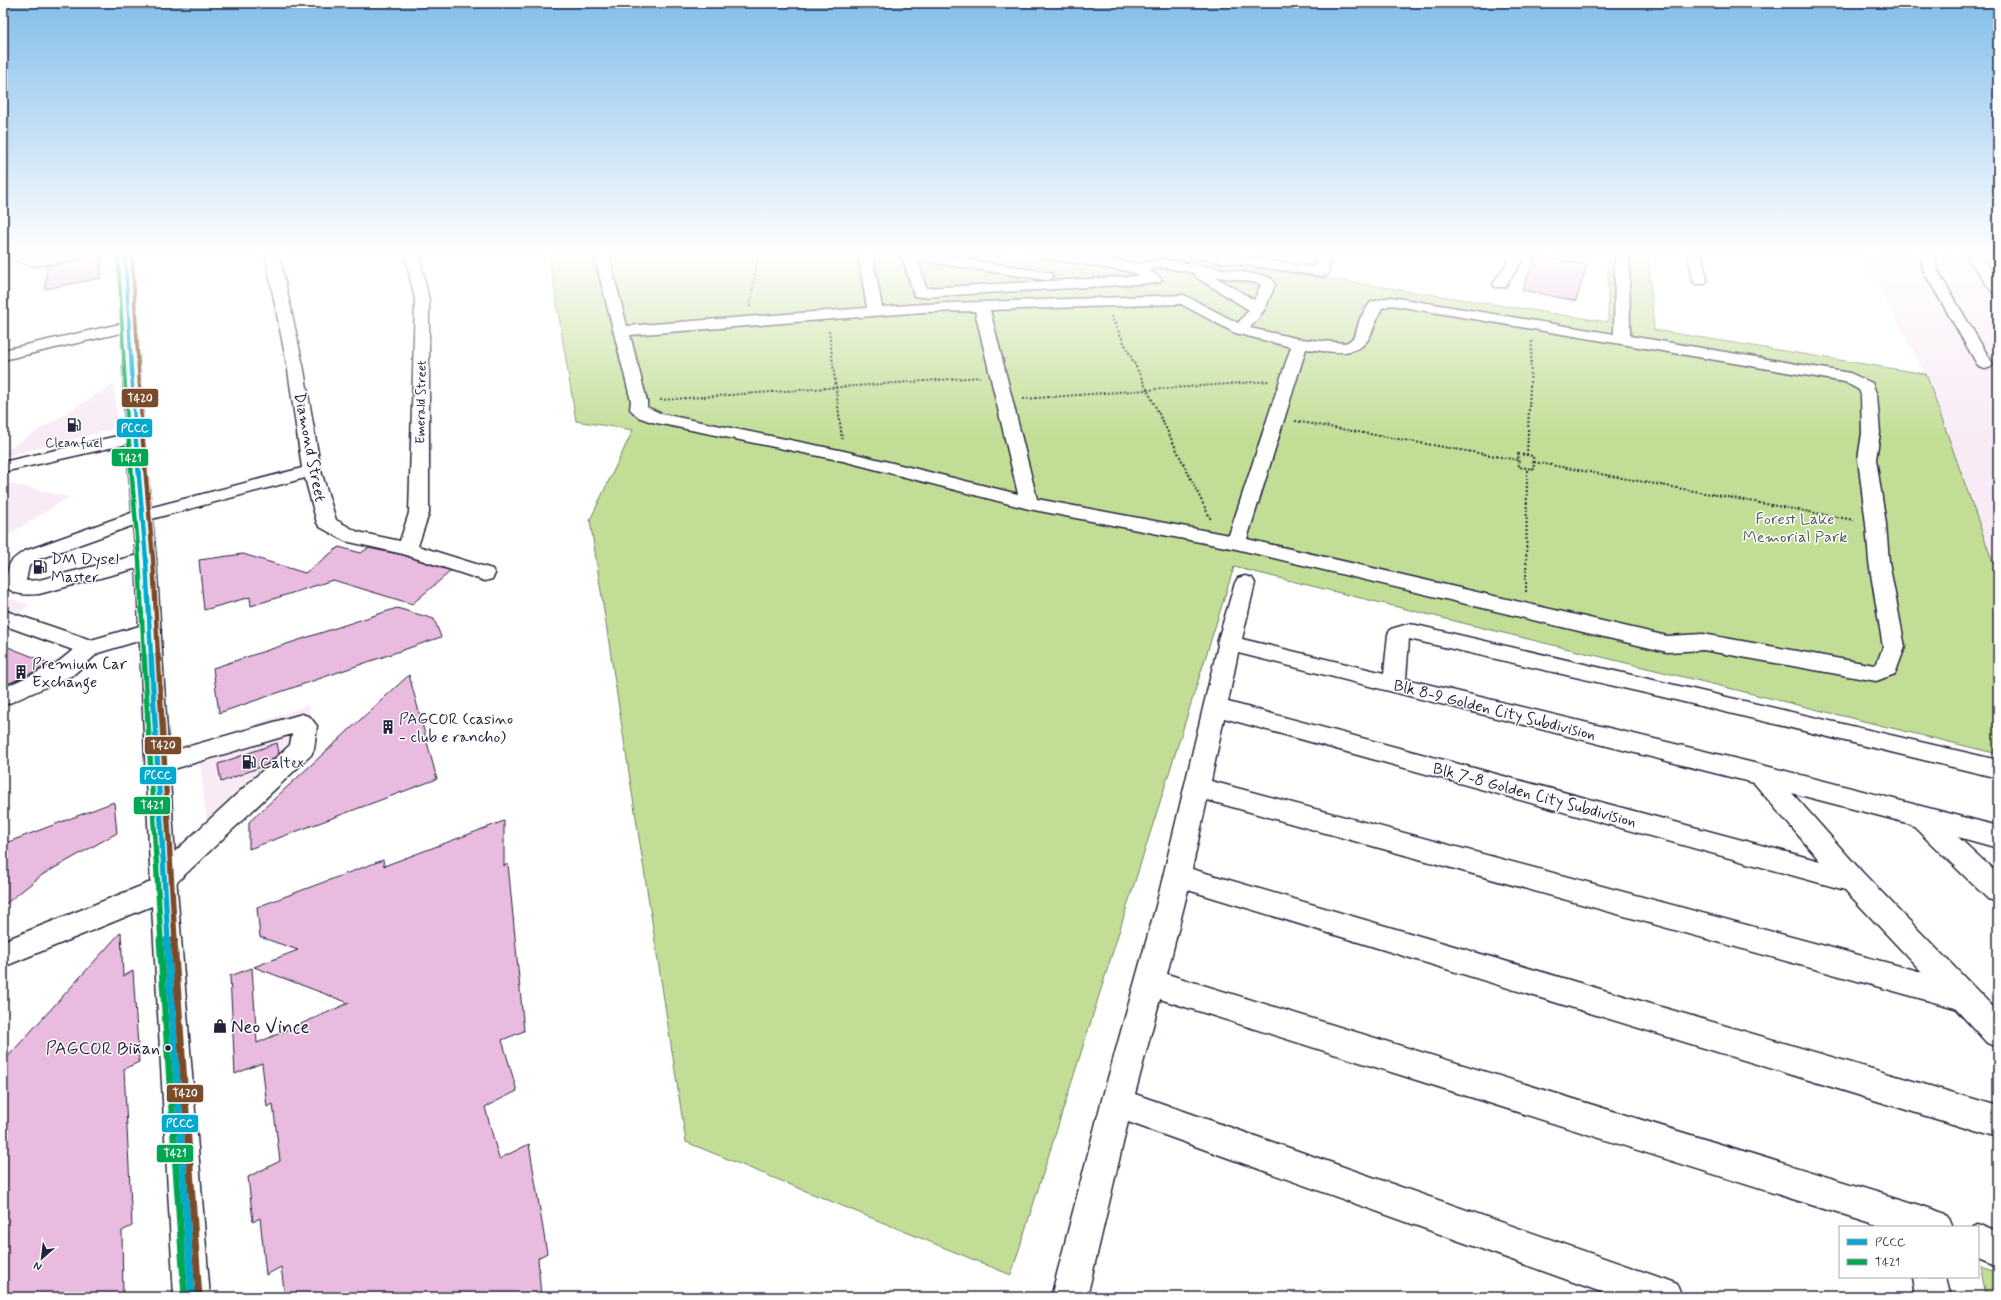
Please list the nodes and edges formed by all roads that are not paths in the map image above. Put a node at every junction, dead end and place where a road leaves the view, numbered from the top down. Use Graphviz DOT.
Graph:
graph roads {
  1 [pos="128,315"];
  2 [pos="285,315"];
  3 [pos="422,315"];
  4 [pos="617,315"];
  5 [pos="833,315"];
  6 [pos="983,315"];
  7 [pos="1212,315"];
  8 [pos="1253,315"];
  9 [pos="1371,315"];
  10 [pos="1475,315"];
  11 [pos="1615,315"];
  12 [pos="1618,315"];
  13 [pos="1956,315"];
  14 [pos="1240,330"];
  15 [pos="621,331"];
  16 [pos="129,332"];
  17 [pos="1616,339"];
  18 [pos="1300,344"];
  19 [pos="3,355"];
  20 [pos="23,361"];
  21 [pos="1985,364"];
  22 [pos="135,437"];
  23 [pos="3,467"];
  24 [pos="312,471"];
  25 [pos="1029,503"];
  26 [pos="141,516"];
  27 [pos="1228,542"];
  28 [pos="407,549"];
  29 [pos="146,559"];
  30 [pos="485,574"];
  31 [pos="1245,583"];
  32 [pos="3,617"];
  33 [pos="150,630"];
  34 [pos="1228,643"];
  35 [pos="90,648"];
  36 [pos="1394,684"];
  37 [pos="3,698"];
  38 [pos="1216,707"];
  39 [pos="157,765"];
  40 [pos="1998,769"];
  41 [pos="1762,775"];
  42 [pos="1196,787"];
  43 [pos="1917,814"];
  44 [pos="1998,837"];
  45 [pos="1178,876"];
  46 [pos="1854,881"];
  47 [pos="164,884"];
  48 [pos="1998,891"];
  49 [pos="3,954"];
  50 [pos="1152,983"];
  51 [pos="1964,998"];
  52 [pos="1998,1033"];
  53 [pos="1117,1103"];
  54 [pos="1998,1122"];
  55 [pos="1925,1225"];
  56 [pos="1979,1242"];
  57 [pos="1998,1250"];
  58 [pos="1930,1278"];
  59 [pos="192,1297"];
  60 [pos="1069,1297"];
  61 [pos="1664,1297"];
  62 [pos="1934,1297"];
  1 -- 16 [label="main road"];
  2 -- 24 [label="main road, Diamond Street"];
  3 -- 28 [label="main road, Emerald Street"];
  4 -- 15 [label="main road"];
  5 -- 15 [label="main road"];
  6 -- 25 [label="main road"];
  7 -- 14 [label="main road"];
  8 -- 14 [label="main road"];
  9 -- 18 [label="main road"];
  10 -- 17 [label="main road"];
  11 -- 17 [label="main road"];
  12 -- 17 [label="main road"];
  13 -- 21 [label="main road"];
  14 -- 18 [label="main road"];
  15 -- 25 [label="main road"];
  16 -- 19 [label="main road"];
  16 -- 20 [label="main road"];
  16 -- 22 [label="main road"];
  17 -- 27 [label="main road"];
  18 -- 27 [label="main road"];
  22 -- 23 [label="main road"];
  22 -- 26 [label="main road"];
  24 -- 26 [label="main road"];
  24 -- 28 [label="main road, Diamond Street"];
  25 -- 27 [label="main road"];
  26 -- 29 [label="main road"];
  26 -- 29 [label="main road"];
  28 -- 30 [label="main road, Diamond Street"];
  29 -- 33 [label="main road"];
  31 -- 34 [label="main road"];
  32 -- 35 [label="main road"];
  33 -- 35 [label="main road"];
  33 -- 39 [label="main road"];
  34 -- 36 [label="main road, Blk 8-9 Golden City Subdivision"];
  34 -- 38 [label="main road"];
  35 -- 37 [label="main road"];
  36 -- 40 [label="main road"];
  36 -- 41 [label="main road, Blk 8-9 Golden City Subdivision"];
  38 -- 42 [label="main road"];
  38 -- 46 [label="main road, Blk 7-8 Golden City Subdivision"];
  39 -- 47 [label="main road"];
  39 -- 47 [label="main road"];
  41 -- 43 [label="main road, Blk 8-9 Golden City Subdivision"];
  41 -- 46 [label="main road"];
  42 -- 45 [label="main road"];
  42 -- 51 [label="main road"];
  43 -- 44 [label="main road, Blk 8-9 Golden City Subdivision"];
  43 -- 48 [label="main road"];
  45 -- 50 [label="main road"];
  45 -- 54 [label="main road"];
  46 -- 51 [label="main road"];
  47 -- 49 [label="main road"];
  47 -- 59 [label="main road"];
  50 -- 53 [label="main road"];
  50 -- 55 [label="main road"];
  51 -- 52 [label="main road"];
  53 -- 60 [label="main road"];
  53 -- 61 [label="main road"];
  56 -- 57 [label="main road"];
  58 -- 62 [label="main road"];
}
